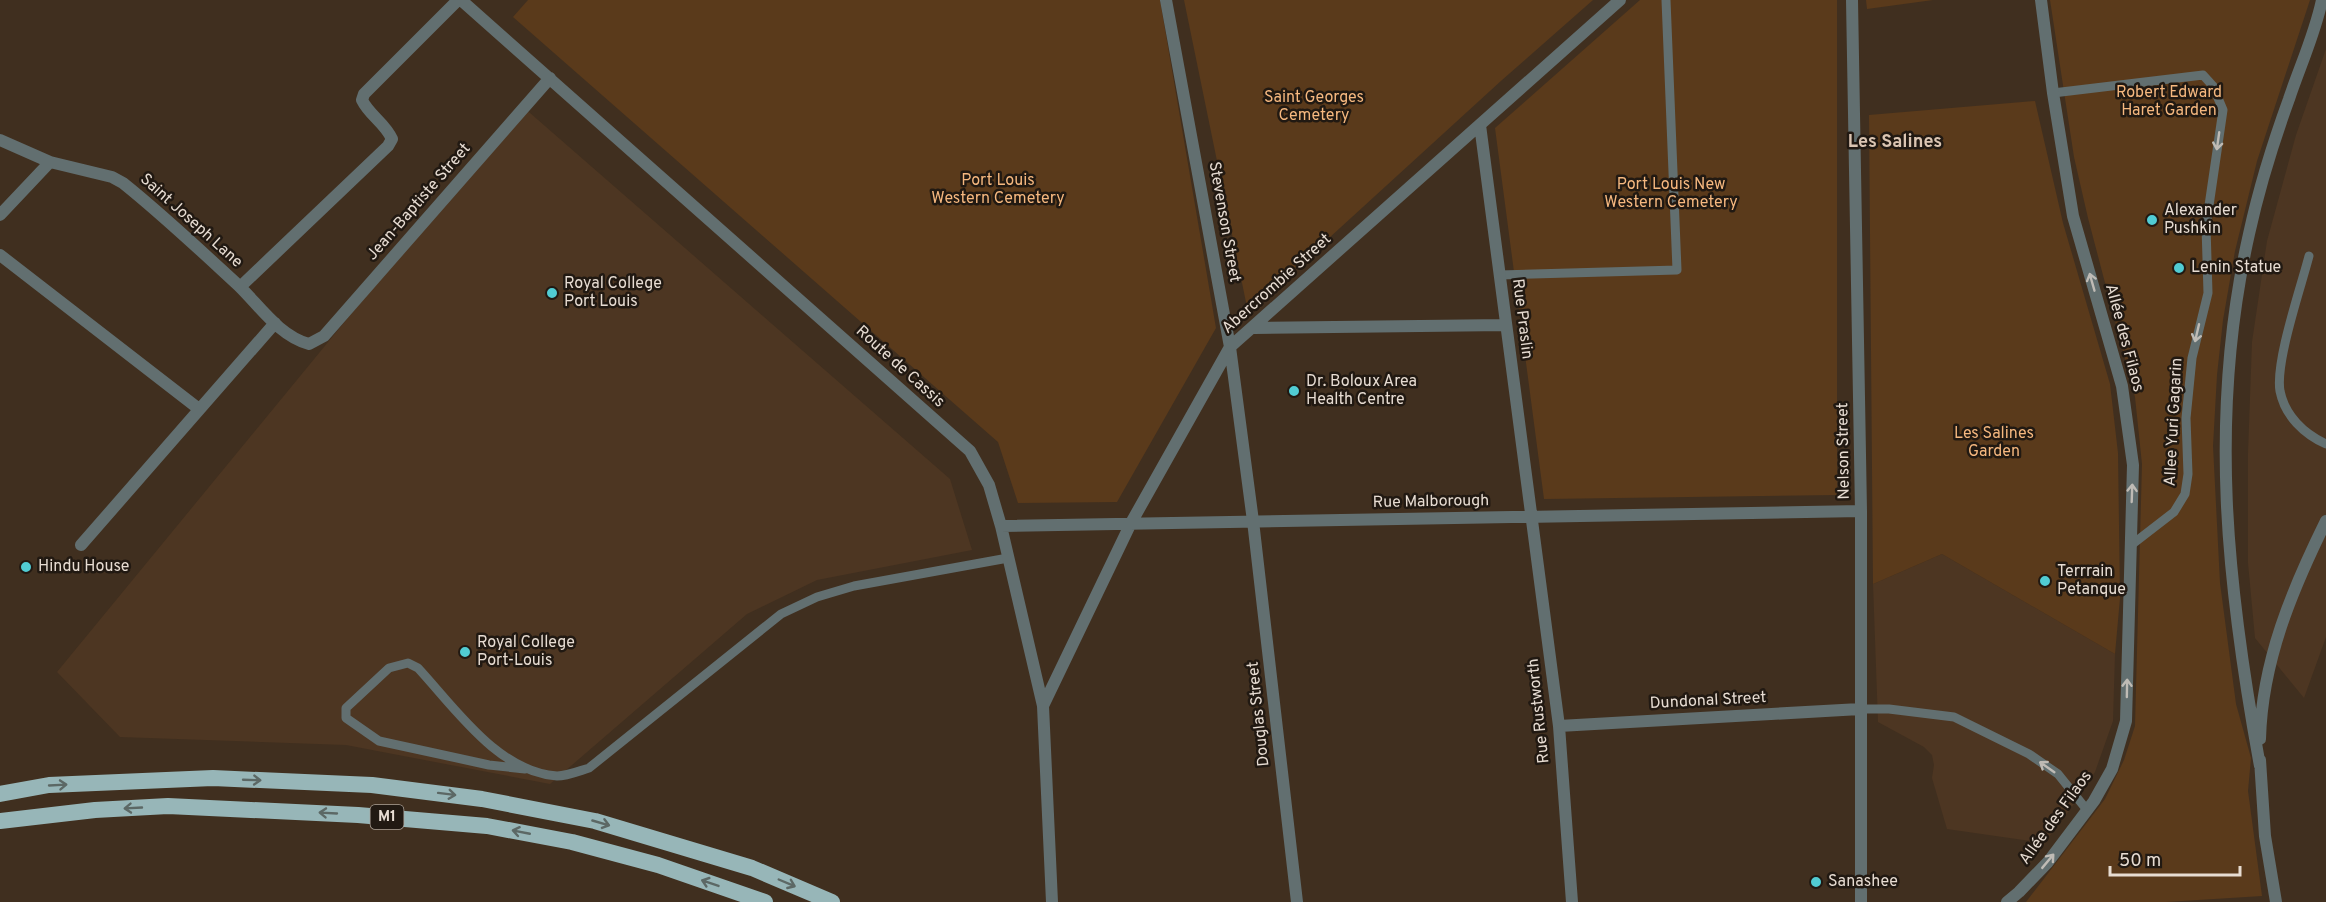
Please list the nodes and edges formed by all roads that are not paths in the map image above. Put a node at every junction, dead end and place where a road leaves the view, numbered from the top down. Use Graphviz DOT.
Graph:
graph roads {
  1 [pos="459,0"];
  2 [pos="1166,0"];
  3 [pos="1620,0"];
  4 [pos="1666,0"];
  5 [pos="1852,0"];
  6 [pos="2041,0"];
  7 [pos="2322,0"];
  8 [pos="550,78"];
  9 [pos="2053,93"];
  10 [pos="1480,125"];
  11 [pos="0,140"];
  12 [pos="50,162"];
  13 [pos="0,215"];
  14 [pos="0,255"];
  15 [pos="2309,256"];
  16 [pos="1499,275"];
  17 [pos="240,287"];
  18 [pos="275,323"];
  19 [pos="1506,325"];
  20 [pos="1254,328"];
  21 [pos="309,344"];
  22 [pos="1230,347"];
  23 [pos="199,409"];
  24 [pos="2326,444"];
  25 [pos="1861,511"];
  26 [pos="1531,517"];
  27 [pos="1254,521"];
  28 [pos="2326,521"];
  29 [pos="1131,524"];
  30 [pos="1001,526"];
  31 [pos="81,544"];
  32 [pos="2130,546"];
  33 [pos="1008,558"];
  34 [pos="1043,706"];
  35 [pos="1860,709"];
  36 [pos="1559,726"];
  37 [pos="2260,766"];
  38 [pos="525,769"];
  39 [pos="0,794"];
  40 [pos="2087,810"];
  41 [pos="0,821"];
  42 [pos="765,902"];
  43 [pos="832,902"];
  44 [pos="1053,902"];
  45 [pos="1297,902"];
  46 [pos="1572,902"];
  47 [pos="1861,902"];
  48 [pos="2007,902"];
  49 [pos="2276,902"];
  1 -- 8 [label="street, Route de Cassis"];
  1 -- 17 [label="street"];
  2 -- 22 [label="street, Stevenson Street"];
  3 -- 10 [label="street, Abercrombie Street"];
  4 -- 16 [label="lane"];
  5 -- 25 [label="street, Nelson Street"];
  6 -- 9 [label="street, Allée des Filaos"];
  7 -- 37 [label="street"];
  8 -- 21 [label="street, Jean-Baptiste Street"];
  8 -- 30 [label="street, Route de Cassis"];
  32 -- 9 [label="street, Allée des Filaos, one-way"];
  9 -- 32 [label="lane, Allee Yuri Gagarin, one-way"];
  10 -- 16 [label="street, Rue Praslin"];
  10 -- 20 [label="street, Abercrombie Street"];
  11 -- 12 [label="street, Saint Joseph Lane"];
  12 -- 13 [label="street"];
  12 -- 17 [label="street, Saint Joseph Lane"];
  14 -- 23 [label="street"];
  15 -- 24 [label="lane"];
  16 -- 19 [label="street, Rue Praslin"];
  17 -- 18 [label="street, Saint Joseph Lane"];
  18 -- 21 [label="street, Saint Joseph Lane"];
  18 -- 23 [label="street"];
  19 -- 20 [label="street"];
  19 -- 26 [label="street, Rue Praslin"];
  20 -- 22 [label="street, Abercrombie Street"];
  22 -- 27 [label="street, Stevenson Street"];
  22 -- 29 [label="street, Abercrombie Street"];
  23 -- 31 [label="street"];
  25 -- 26 [label="street, Rue Malborough"];
  25 -- 35 [label="street, Nelson Street"];
  26 -- 27 [label="street, Rue Malborough"];
  26 -- 36 [label="street, Rue Rustworth"];
  27 -- 29 [label="street, Rue Malborough"];
  27 -- 45 [label="street, Douglas Street"];
  28 -- 37 [label="street"];
  29 -- 30 [label="street, Rue Malborough"];
  29 -- 34 [label="street, Abercrombie Street"];
  30 -- 33 [label="street, Route de Cassis"];
  40 -- 32 [label="street, Allée des Filaos, one-way"];
  33 -- 34 [label="street, Route de Cassis"];
  33 -- 38 [label="lane"];
  34 -- 44 [label="street, Route de Cassis"];
  35 -- 36 [label="street, Dundonal Street"];
  40 -- 35 [label="lane, one-way"];
  35 -- 47 [label="street, Nelson Street"];
  36 -- 46 [label="street, Rue Rustworth"];
  37 -- 49 [label="street"];
  38 -- 38 [label="lane"];
  39 -- 43 [label="highway, M1, one-way"];
  48 -- 40 [label="street, Allée des Filaos, one-way"];
  42 -- 41 [label="highway, M1, one-way"];
}
